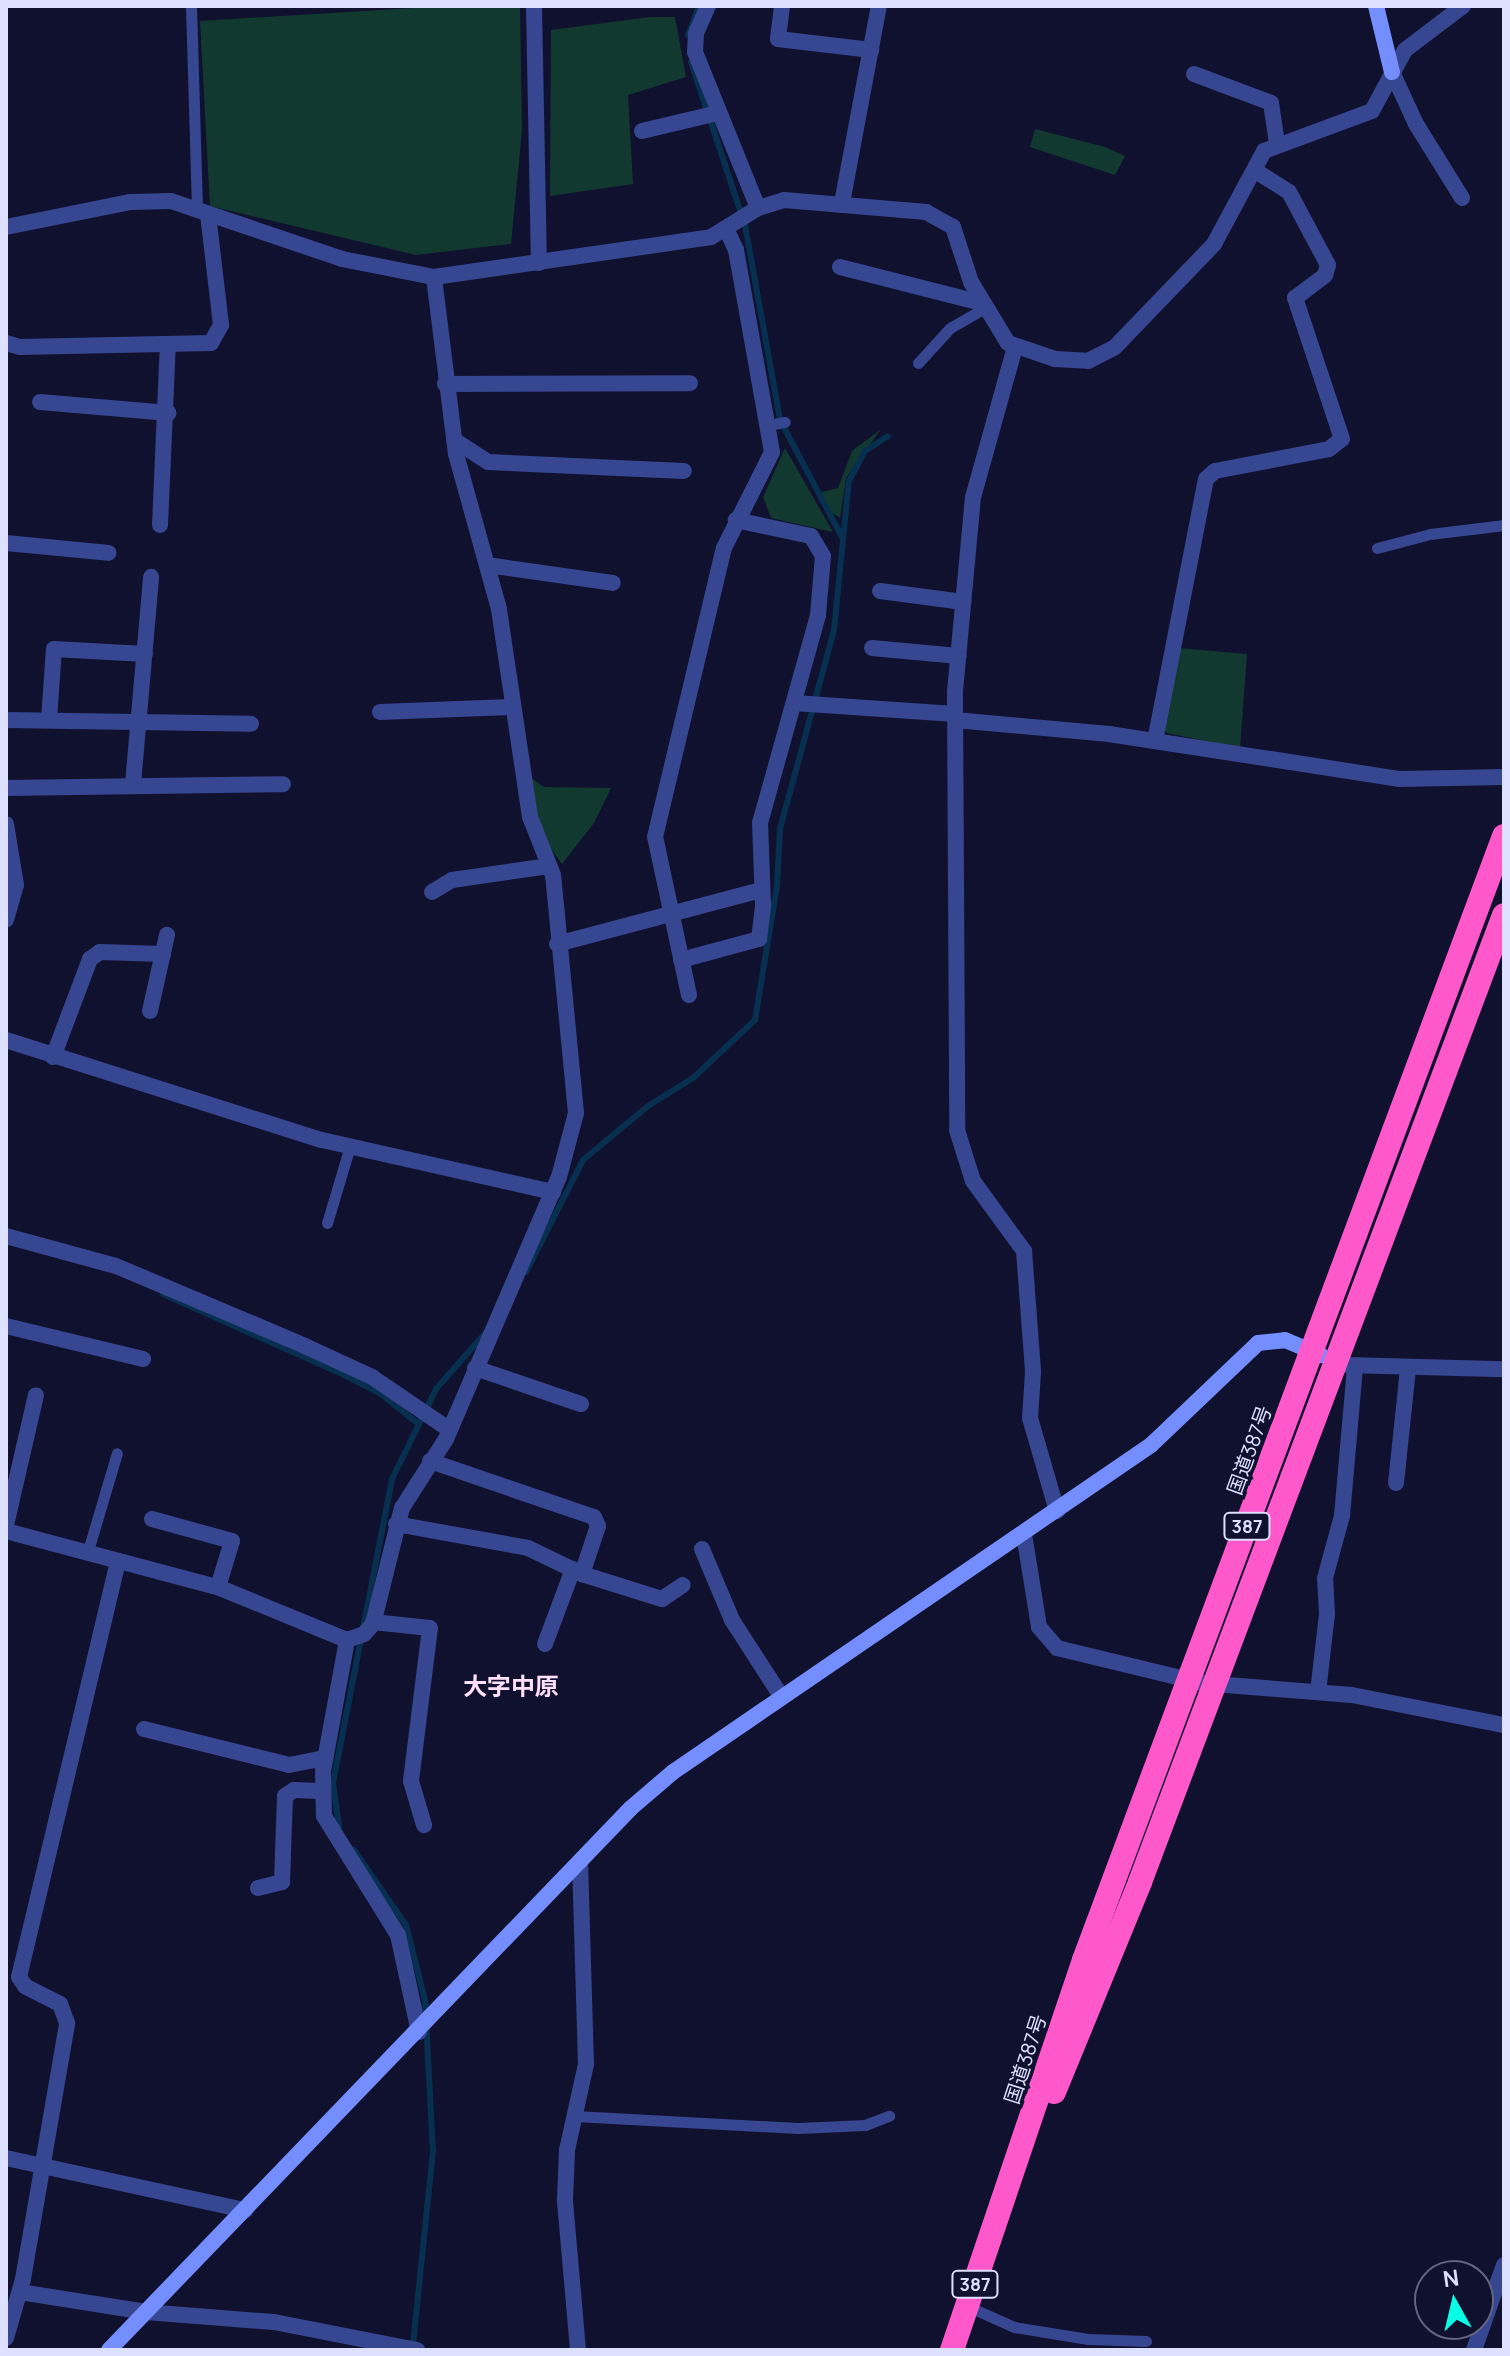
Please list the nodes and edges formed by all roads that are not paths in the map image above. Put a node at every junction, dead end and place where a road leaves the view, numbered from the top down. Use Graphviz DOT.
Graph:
graph roads {
  1 [pos="191,6"];
  2 [pos="534,6"];
  3 [pos="708,6"];
  4 [pos="782,6"];
  5 [pos="879,6"];
  6 [pos="1376,6"];
  7 [pos="1463,6"];
  8 [pos="871,50"];
  9 [pos="1392,72"];
  10 [pos="1194,74"];
  11 [pos="718,113"];
  12 [pos="642,131"];
  13 [pos="1277,143"];
  14 [pos="1254,170"];
  15 [pos="1462,198"];
  16 [pos="842,203"];
  17 [pos="758,208"];
  18 [pos="202,212"];
  19 [pos="6,227"];
  20 [pos="727,231"];
  21 [pos="539,263"];
  22 [pos="840,267"];
  23 [pos="434,277"];
  24 [pos="982,306"];
  25 [pos="6,343"];
  26 [pos="168,344"];
  27 [pos="1015,347"];
  28 [pos="918,363"];
  29 [pos="690,383"];
  30 [pos="445,384"];
  31 [pos="40,402"];
  32 [pos="169,413"];
  33 [pos="454,440"];
  34 [pos="684,471"];
  35 [pos="736,520"];
  36 [pos="160,525"];
  37 [pos="1504,525"];
  38 [pos="6,543"];
  39 [pos="1377,548"];
  40 [pos="109,553"];
  41 [pos="487,565"];
  42 [pos="151,577"];
  43 [pos="613,583"];
  44 [pos="880,591"];
  45 [pos="963,602"];
  46 [pos="872,648"];
  47 [pos="145,654"];
  48 [pos="959,656"];
  49 [pos="794,703"];
  50 [pos="513,707"];
  51 [pos="380,712"];
  52 [pos="955,717"];
  53 [pos="6,720"];
  54 [pos="49,720"];
  55 [pos="140,723"];
  56 [pos="251,724"];
  57 [pos="1155,741"];
  58 [pos="1504,777"];
  59 [pos="133,784"];
  60 [pos="283,784"];
  61 [pos="6,788"];
  62 [pos="6,824"];
  63 [pos="1504,836"];
  64 [pos="549,866"];
  65 [pos="762,890"];
  66 [pos="432,892"];
  67 [pos="670,915"];
  68 [pos="1504,915"];
  69 [pos="6,920"];
  70 [pos="167,935"];
  71 [pos="557,944"];
  72 [pos="163,954"];
  73 [pos="681,960"];
  74 [pos="689,995"];
  75 [pos="150,1011"];
  76 [pos="6,1040"];
  77 [pos="53,1057"];
  78 [pos="350,1146"];
  79 [pos="553,1192"];
  80 [pos="327,1223"];
  81 [pos="6,1236"];
  82 [pos="6,1326"];
  83 [pos="1311,1350"];
  84 [pos="143,1359"];
  85 [pos="1345,1364"];
  86 [pos="475,1368"];
  87 [pos="1408,1368"];
  88 [pos="1504,1369"];
  89 [pos="36,1395"];
  90 [pos="581,1404"];
  91 [pos="450,1430"];
  92 [pos="117,1453"];
  93 [pos="430,1461"];
  94 [pos="1396,1483"];
  95 [pos="1057,1511"];
  96 [pos="152,1519"];
  97 [pos="396,1524"];
  98 [pos="6,1528"];
  99 [pos="1024,1534"];
  100 [pos="702,1549"];
  101 [pos="87,1554"];
  102 [pos="118,1563"];
  103 [pos="577,1572"];
  104 [pos="683,1585"];
  105 [pos="218,1587"];
  106 [pos="373,1622"];
  107 [pos="347,1640"];
  108 [pos="545,1644"];
  109 [pos="1189,1680"];
  110 [pos="1215,1685"];
  111 [pos="1318,1692"];
  112 [pos="781,1696"];
  113 [pos="1504,1725"];
  114 [pos="144,1729"];
  115 [pos="325,1758"];
  116 [pos="320,1791"];
  117 [pos="424,1825"];
  118 [pos="580,1863"];
  119 [pos="258,1888"];
  120 [pos="419,2032"];
  121 [pos="575,2116"];
  122 [pos="889,2116"];
  123 [pos="6,2158"];
  124 [pos="43,2164"];
  125 [pos="245,2210"];
  126 [pos="997,2218"];
  127 [pos="1504,2265"];
  128 [pos="20,2292"];
  129 [pos="967,2306"];
  130 [pos="146,2312"];
  131 [pos="6,2338"];
  132 [pos="1146,2341"];
  133 [pos="109,2350"];
  134 [pos="417,2350"];
  135 [pos="578,2350"];
  136 [pos="952,2350"];
  137 [pos="1474,2350"];
  1 -- 18 [label="lane"];
  2 -- 21 [label="street"];
  3 -- 11 [label="street"];
  4 -- 8 [label="street"];
  5 -- 8 [label="street"];
  6 -- 9 [label="street"];
  7 -- 9 [label="street"];
  8 -- 16 [label="street"];
  9 -- 13 [label="street"];
  9 -- 15 [label="street"];
  10 -- 13 [label="street"];
  11 -- 12 [label="street"];
  11 -- 17 [label="street"];
  13 -- 14 [label="street"];
  14 -- 27 [label="street"];
  14 -- 57 [label="street"];
  16 -- 17 [label="street"];
  16 -- 24 [label="street"];
  17 -- 20 [label="street"];
  18 -- 19 [label="street"];
  18 -- 23 [label="street"];
  18 -- 26 [label="street"];
  20 -- 21 [label="street"];
  20 -- 35 [label="street"];
  21 -- 23 [label="street"];
  22 -- 24 [label="street"];
  23 -- 30 [label="street"];
  24 -- 27 [label="street"];
  24 -- 28 [label="lane"];
  25 -- 26 [label="street"];
  26 -- 32 [label="street"];
  27 -- 45 [label="street"];
  29 -- 30 [label="street"];
  30 -- 33 [label="street"];
  31 -- 32 [label="street"];
  32 -- 36 [label="street"];
  33 -- 34 [label="street"];
  33 -- 41 [label="street"];
  35 -- 49 [label="street"];
  35 -- 67 [label="street"];
  37 -- 39 [label="lane"];
  38 -- 40 [label="street"];
  41 -- 43 [label="street"];
  41 -- 50 [label="street"];
  42 -- 47 [label="street"];
  44 -- 45 [label="street"];
  45 -- 48 [label="street"];
  46 -- 48 [label="street"];
  47 -- 54 [label="street"];
  47 -- 55 [label="street"];
  48 -- 52 [label="street"];
  49 -- 52 [label="street"];
  49 -- 65 [label="street"];
  50 -- 51 [label="street"];
  50 -- 64 [label="street"];
  52 -- 57 [label="street"];
  52 -- 95 [label="street"];
  53 -- 54 [label="street"];
  54 -- 55 [label="street"];
  55 -- 56 [label="street"];
  55 -- 59 [label="street"];
  57 -- 58 [label="street"];
  59 -- 60 [label="street"];
  59 -- 61 [label="street"];
  62 -- 69 [label="street"];
  63 -- 83 [label="highway, 国道387号 / 387"];
  64 -- 66 [label="street"];
  64 -- 71 [label="street"];
  65 -- 67 [label="street"];
  65 -- 73 [label="street"];
  67 -- 71 [label="street"];
  67 -- 73 [label="street"];
  68 -- 85 [label="highway, 国道387号 / 387"];
  70 -- 72 [label="street"];
  71 -- 79 [label="street"];
  72 -- 75 [label="street"];
  72 -- 77 [label="street"];
  73 -- 74 [label="street"];
  76 -- 77 [label="street"];
  77 -- 78 [label="street"];
  78 -- 79 [label="street"];
  78 -- 80 [label="lane"];
  79 -- 86 [label="street"];
  81 -- 91 [label="street"];
  82 -- 84 [label="street"];
  83 -- 85 [label="street"];
  83 -- 95 [label="street"];
  83 -- 109 [label="highway, 国道387号 / 387"];
  85 -- 87 [label="street"];
  85 -- 110 [label="highway, 国道387号 / 387"];
  85 -- 111 [label="street"];
  86 -- 90 [label="street"];
  86 -- 91 [label="street"];
  87 -- 88 [label="street"];
  87 -- 94 [label="street"];
  89 -- 98 [label="street"];
  91 -- 93 [label="street"];
  92 -- 101 [label="lane"];
  93 -- 97 [label="street"];
  93 -- 103 [label="street"];
  95 -- 99 [label="street"];
  96 -- 105 [label="street"];
  97 -- 103 [label="street"];
  97 -- 106 [label="street"];
  98 -- 101 [label="street"];
  99 -- 109 [label="street"];
  99 -- 112 [label="street"];
  100 -- 112 [label="street"];
  101 -- 102 [label="street"];
  102 -- 105 [label="street"];
  102 -- 124 [label="street"];
  103 -- 104 [label="street"];
  103 -- 108 [label="street"];
  105 -- 107 [label="street"];
  106 -- 107 [label="street"];
  106 -- 117 [label="street"];
  107 -- 115 [label="street"];
  109 -- 110 [label="street"];
  109 -- 126 [label="highway, 国道387号 / 387"];
  110 -- 111 [label="street"];
  110 -- 126 [label="highway, 国道387号 / 387"];
  111 -- 113 [label="street"];
  112 -- 118 [label="street"];
  114 -- 115 [label="street"];
  115 -- 116 [label="street"];
  116 -- 119 [label="street"];
  116 -- 120 [label="street"];
  118 -- 120 [label="street"];
  118 -- 121 [label="street"];
  120 -- 125 [label="street"];
  121 -- 122 [label="lane"];
  121 -- 135 [label="street"];
  123 -- 124 [label="street"];
  124 -- 125 [label="street"];
  124 -- 128 [label="street"];
  125 -- 130 [label="street"];
  126 -- 129 [label="highway, 国道387号 / 387"];
  127 -- 137 [label="street"];
  128 -- 130 [label="street"];
  128 -- 131 [label="street"];
  129 -- 132 [label="lane"];
  129 -- 136 [label="highway, 国道387号 / 387"];
  130 -- 133 [label="street"];
  130 -- 134 [label="street"];
}
